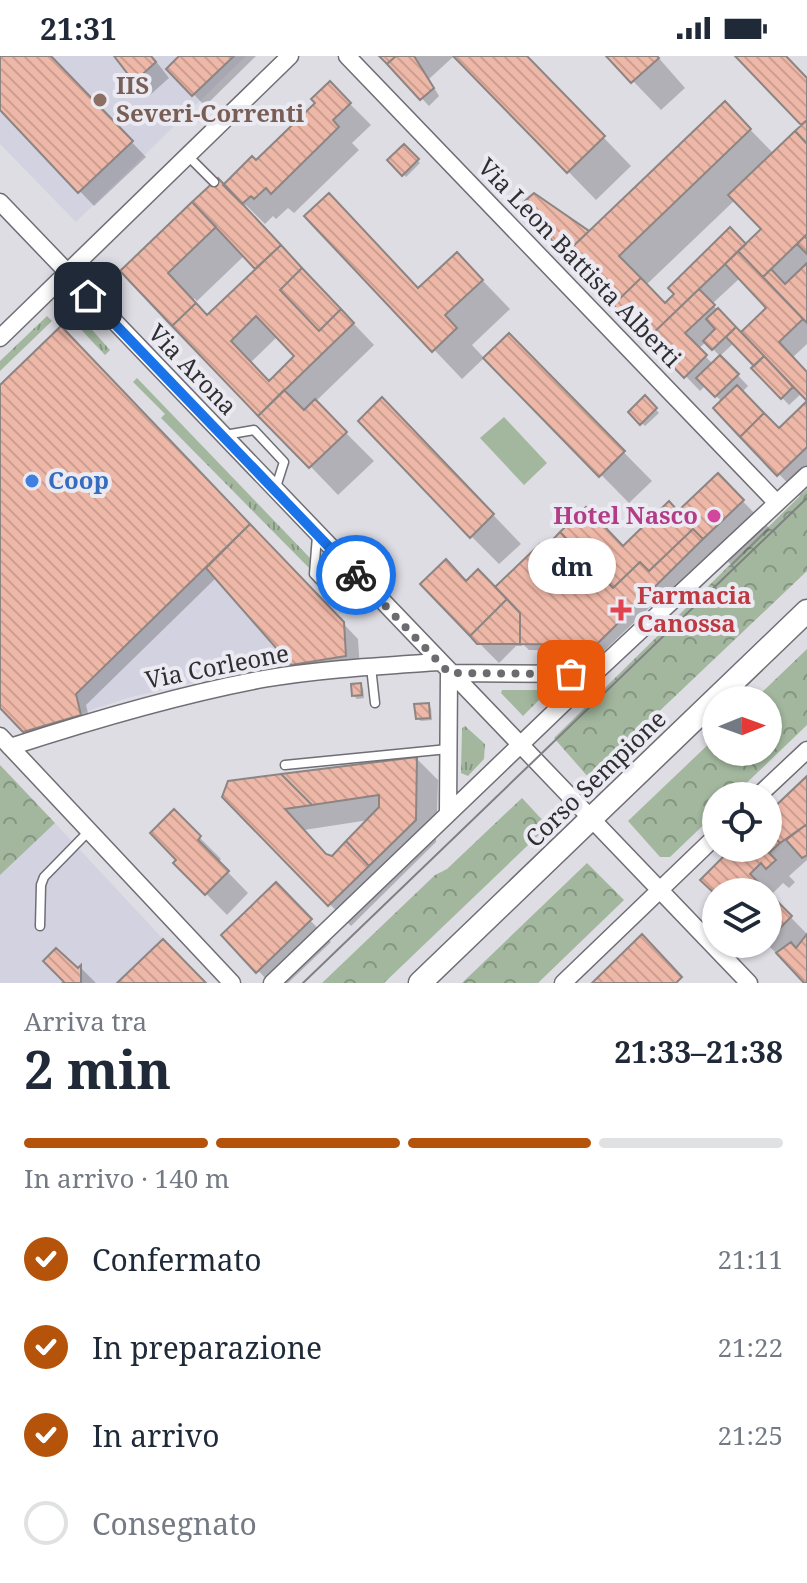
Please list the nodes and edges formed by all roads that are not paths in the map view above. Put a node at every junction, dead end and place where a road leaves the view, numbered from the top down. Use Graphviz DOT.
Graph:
graph roads {
  1 [pos="290,56"];
  2 [pos="347,56"];
  3 [pos="188,156"];
  4 [pos="214,182"];
  5 [pos="0,202"];
  6 [pos="67,273"];
  7 [pos="0,338"];
  8 [pos="222,435"];
  9 [pos="807,475"];
  10 [pos="275,491"];
  11 [pos="777,503"];
  12 [pos="317,535"];
  13 [pos="374,594"];
  14 [pos="807,611"];
  15 [pos="371,666"];
  16 [pos="444,668"];
  17 [pos="594,674"];
  18 [pos="375,703"];
  19 [pos="5,742"];
  20 [pos="519,746"];
  21 [pos="449,749"];
  22 [pos="807,750"];
  23 [pos="285,765"];
  24 [pos="773,782"];
  25 [pos="448,812"];
  26 [pos="591,821"];
  27 [pos="89,831"];
  28 [pos="702,850"];
  29 [pos="660,890"];
  30 [pos="40,926"];
  31 [pos="232,983"];
  32 [pos="272,983"];
  33 [pos="420,983"];
  34 [pos="563,983"];
  35 [pos="749,983"];
  1 -- 3 [label="street"];
  2 -- 11 [label="street, Via Leon Battista Alberti"];
  3 -- 4 [label="lane"];
  3 -- 6 [label="street"];
  5 -- 6 [label="street, Via Arona"];
  6 -- 7 [label="street"];
  6 -- 8 [label="street, Via Arona"];
  8 -- 10 [label="street, Via Arona"];
  8 -- 10 [label="lane"];
  9 -- 11 [label="street"];
  10 -- 12 [label="street, Via Arona"];
  11 -- 17 [label="street"];
  12 -- 13 [label="street, Via Arona"];
  12 -- 13 [label="lane"];
  13 -- 16 [label="street, Via Arona"];
  14 -- 26 [label="main road, Corso Sempione"];
  15 -- 16 [label="street, Via Corleone"];
  15 -- 18 [label="lane"];
  15 -- 19 [label="street, Via Corleone"];
  16 -- 17 [label="street"];
  16 -- 20 [label="street, Via Arona"];
  16 -- 21 [label="street"];
  17 -- 20 [label="street"];
  19 -- 27 [label="street"];
  20 -- 25 [label="street"];
  20 -- 26 [label="street, Via Arona"];
  21 -- 23 [label="lane"];
  21 -- 25 [label="street"];
  22 -- 24 [label="street"];
  25 -- 32 [label="street"];
  26 -- 29 [label="street, Via Arona"];
  26 -- 33 [label="main road, Corso Sempione"];
  27 -- 30 [label="lane"];
  27 -- 31 [label="street"];
  28 -- 29 [label="street"];
  29 -- 34 [label="street"];
  29 -- 35 [label="street, Via Arona"];
}
